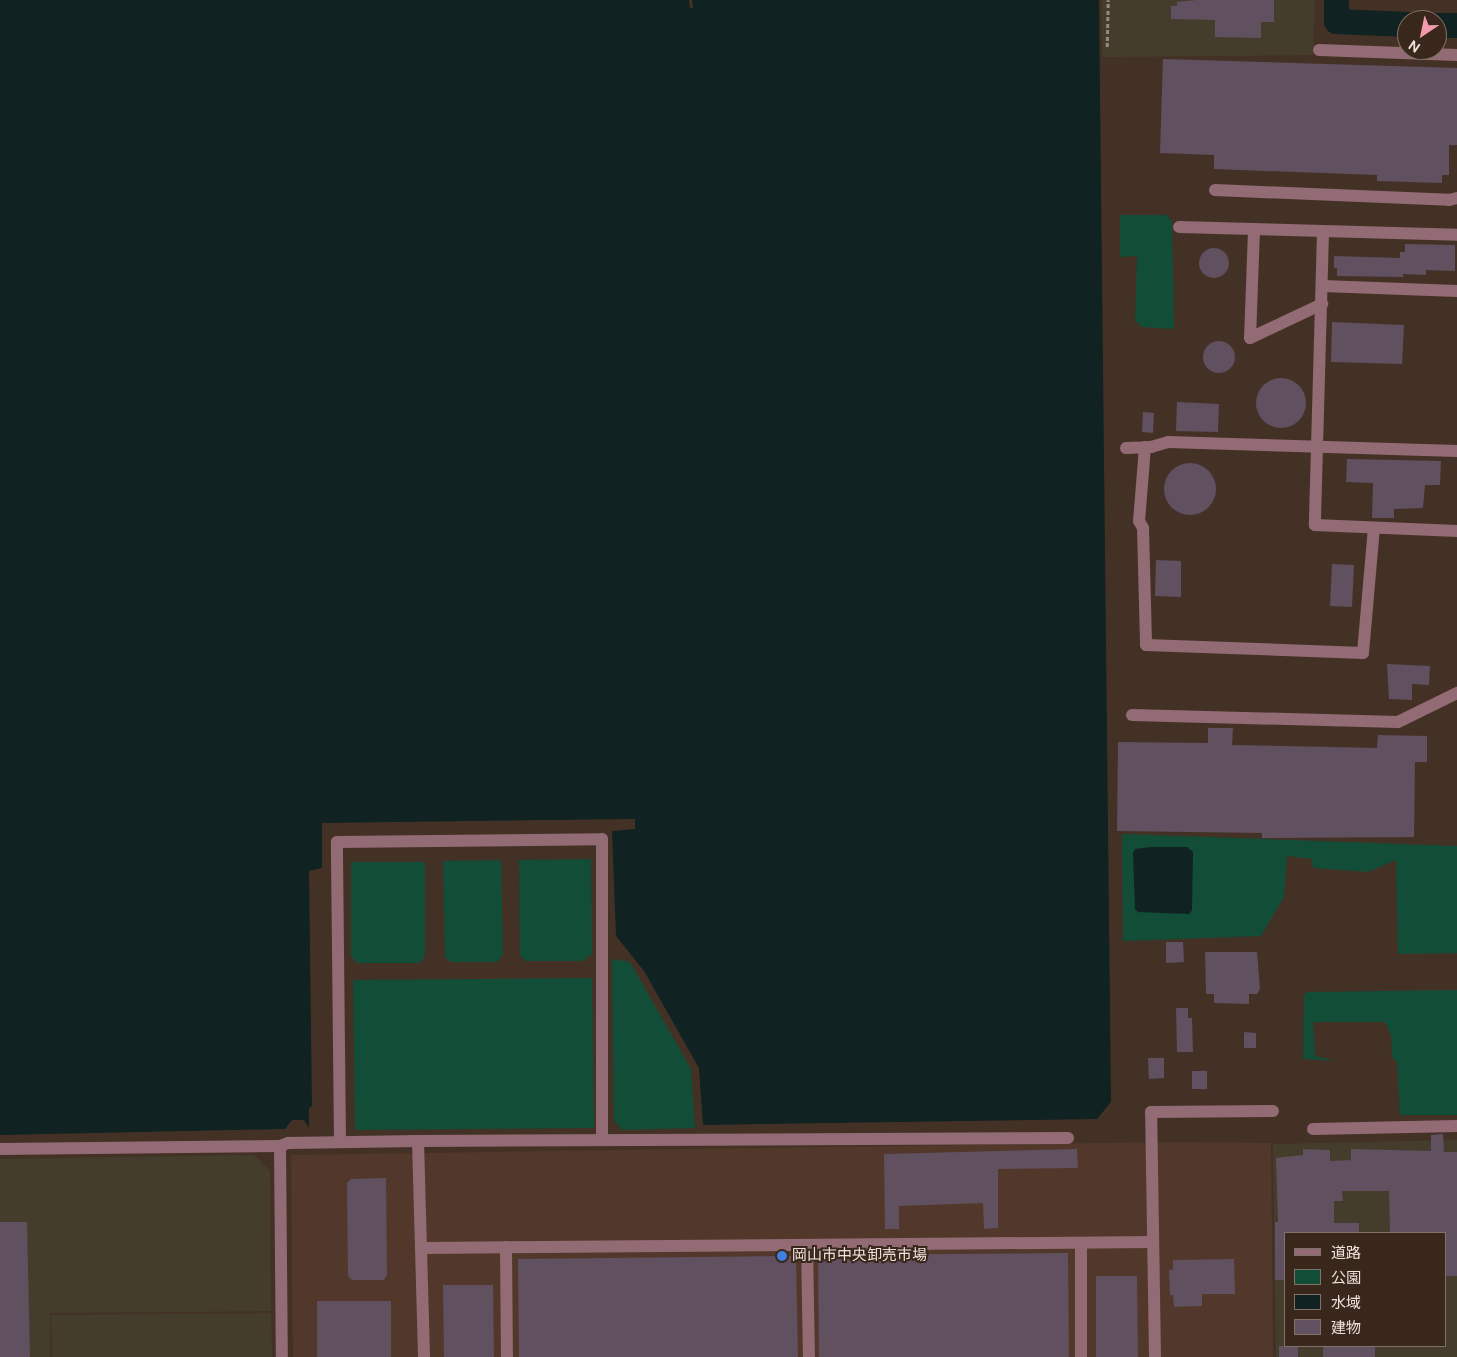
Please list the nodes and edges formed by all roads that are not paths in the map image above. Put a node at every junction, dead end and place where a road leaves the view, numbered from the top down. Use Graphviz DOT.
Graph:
graph roads {
  1 [pos="1319,50"];
  2 [pos="1457,55"];
  3 [pos="1215,190"];
  4 [pos="1457,198"];
  5 [pos="1179,228"];
  6 [pos="1254,230"];
  7 [pos="1323,232"];
  8 [pos="1457,235"];
  9 [pos="1323,286"];
  10 [pos="1457,291"];
  11 [pos="1322,304"];
  12 [pos="1145,447"];
  13 [pos="1318,447"];
  14 [pos="1126,448"];
  15 [pos="1457,451"];
  16 [pos="1374,528"];
  17 [pos="1457,531"];
  18 [pos="1457,693"];
  19 [pos="1132,714"];
  20 [pos="1273,1111"];
  21 [pos="1457,1126"];
  22 [pos="1313,1128"];
  23 [pos="1068,1138"];
  24 [pos="602,1139"];
  25 [pos="418,1141"];
  26 [pos="340,1142"];
  27 [pos="280,1146"];
  28 [pos="0,1148"];
  29 [pos="1081,1242"];
  30 [pos="1153,1242"];
  31 [pos="807,1245"];
  32 [pos="506,1247"];
  33 [pos="422,1248"];
  34 [pos="282,1357"];
  35 [pos="424,1357"];
  36 [pos="507,1357"];
  37 [pos="808,1357"];
  38 [pos="1081,1357"];
  39 [pos="1155,1357"];
  1 -- 2 [label="street"];
  3 -- 4 [label="street"];
  5 -- 6 [label="street"];
  6 -- 7 [label="street"];
  6 -- 11 [label="street"];
  7 -- 8 [label="street"];
  7 -- 9 [label="street"];
  9 -- 10 [label="street"];
  9 -- 11 [label="street"];
  11 -- 13 [label="street"];
  12 -- 13 [label="street"];
  12 -- 14 [label="street"];
  12 -- 16 [label="street"];
  13 -- 15 [label="street"];
  13 -- 16 [label="street"];
  16 -- 17 [label="street"];
  18 -- 19 [label="street"];
  20 -- 30 [label="street"];
  21 -- 22 [label="street"];
  23 -- 24 [label="street"];
  24 -- 25 [label="street"];
  24 -- 26 [label="street"];
  25 -- 26 [label="street"];
  25 -- 33 [label="street"];
  26 -- 27 [label="street"];
  27 -- 28 [label="street"];
  27 -- 34 [label="street"];
  29 -- 30 [label="street"];
  29 -- 31 [label="street"];
  29 -- 38 [label="street"];
  30 -- 39 [label="street"];
  31 -- 32 [label="street"];
  31 -- 37 [label="street"];
  32 -- 33 [label="street"];
  32 -- 36 [label="street"];
  33 -- 35 [label="street"];
}
